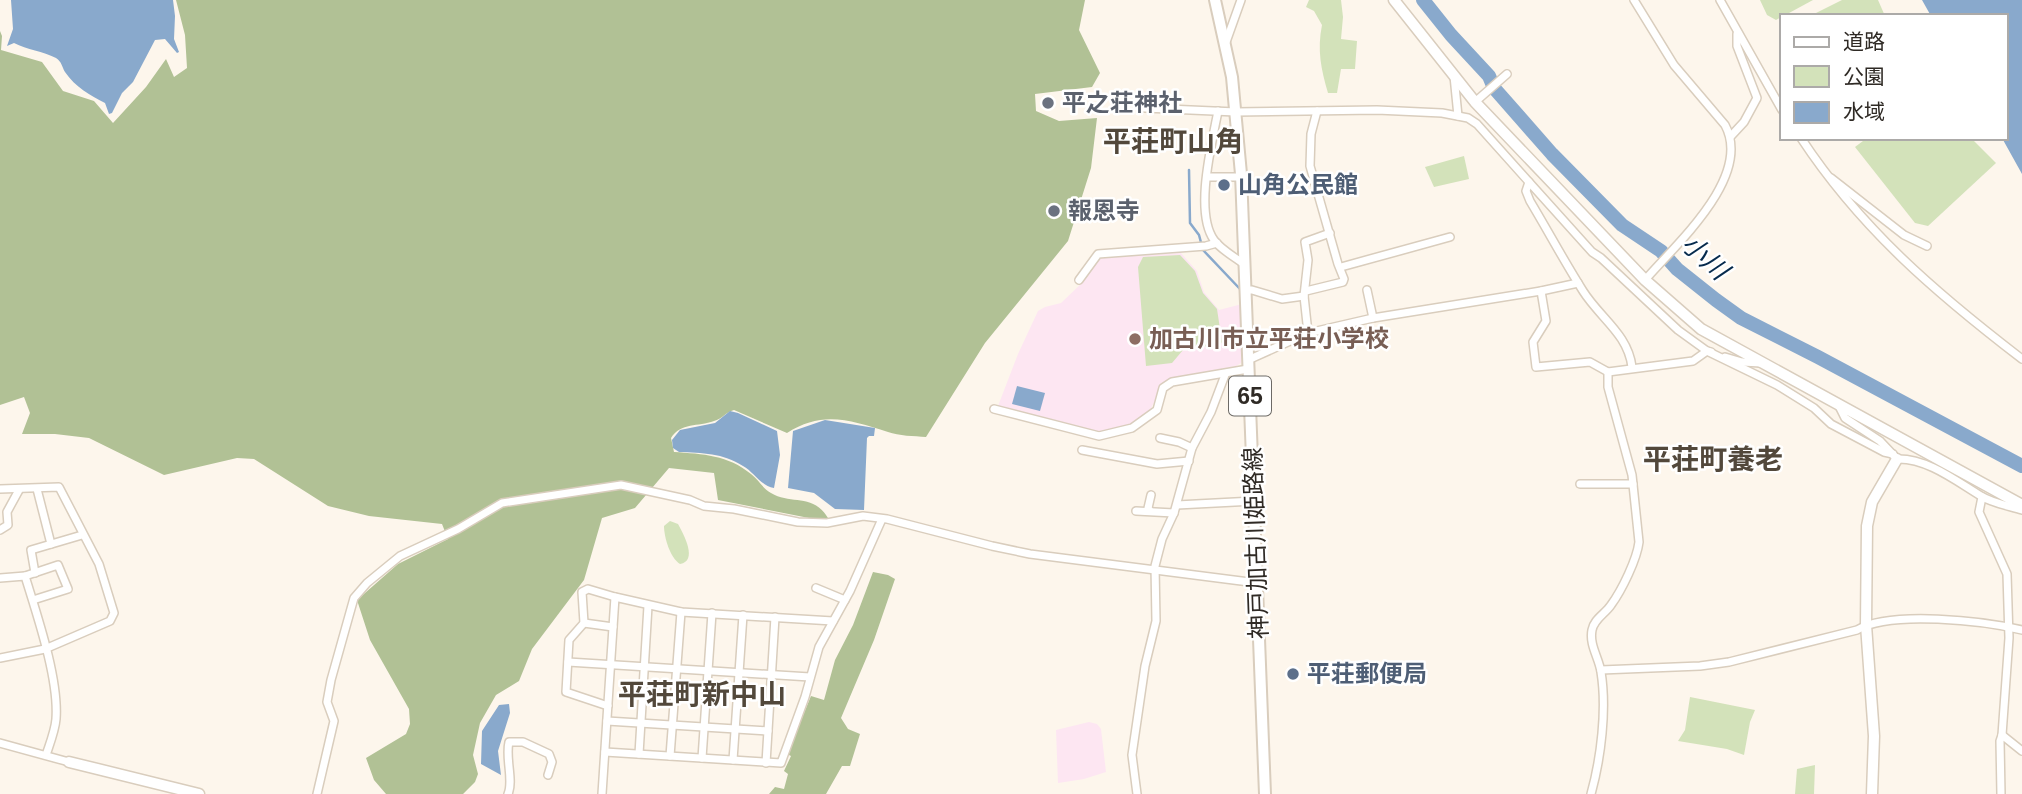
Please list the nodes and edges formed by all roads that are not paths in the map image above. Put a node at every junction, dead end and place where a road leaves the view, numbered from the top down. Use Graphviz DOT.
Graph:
graph roads {
  1 [pos="1214,0"];
  2 [pos="1241,0"];
  3 [pos="1394,0"];
  4 [pos="1634,0"];
  5 [pos="1720,0"];
  6 [pos="1737,33"];
  7 [pos="1225,43"];
  8 [pos="1507,74"];
  9 [pos="1454,76"];
  10 [pos="1475,102"];
  11 [pos="1780,107"];
  12 [pos="1145,108"];
  13 [pos="1218,111"];
  14 [pos="1317,111"];
  15 [pos="1236,112"];
  16 [pos="1458,116"];
  17 [pos="1731,136"];
  18 [pos="1802,140"];
  19 [pos="1829,176"];
  20 [pos="1208,177"];
  21 [pos="1241,177"];
  22 [pos="1529,182"];
  23 [pos="1330,233"];
  24 [pos="1450,237"];
  25 [pos="1217,243"];
  26 [pos="1927,246"];
  27 [pos="1244,264"];
  28 [pos="1341,267"];
  29 [pos="1079,280"];
  30 [pos="1645,280"];
  31 [pos="1578,283"];
  32 [pos="1245,290"];
  33 [pos="1367,290"];
  34 [pos="1541,292"];
  35 [pos="1305,294"];
  36 [pos="1373,318"];
  37 [pos="1308,333"];
  38 [pos="1707,351"];
  39 [pos="2022,359"];
  40 [pos="1762,363"];
  41 [pos="1248,364"];
  42 [pos="1632,368"];
  43 [pos="1608,372"];
  44 [pos="1225,375"];
  45 [pos="1838,404"];
  46 [pos="994,409"];
  47 [pos="1160,438"];
  48 [pos="1192,448"];
  49 [pos="1082,450"];
  50 [pos="1895,456"];
  51 [pos="1189,461"];
  52 [pos="1580,484"];
  53 [pos="1633,484"];
  54 [pos="0,489"];
  55 [pos="37,489"];
  56 [pos="19,490"];
  57 [pos="1151,495"];
  58 [pos="1982,497"];
  59 [pos="1254,501"];
  60 [pos="2022,505"];
  61 [pos="1175,509"];
  62 [pos="2022,510"];
  63 [pos="1136,511"];
  64 [pos="1150,511"];
  65 [pos="882,519"];
  66 [pos="0,530"];
  67 [pos="82,535"];
  68 [pos="51,544"];
  69 [pos="1157,571"];
  70 [pos="35,573"];
  71 [pos="26,576"];
  72 [pos="0,578"];
  73 [pos="1257,583"];
  74 [pos="816,588"];
  75 [pos="615,597"];
  76 [pos="33,600"];
  77 [pos="845,600"];
  78 [pos="648,606"];
  79 [pos="681,612"];
  80 [pos="712,613"];
  81 [pos="743,615"];
  82 [pos="775,617"];
  83 [pos="832,621"];
  84 [pos="584,623"];
  85 [pos="1866,625"];
  86 [pos="613,627"];
  87 [pos="2009,627"];
  88 [pos="2022,630"];
  89 [pos="45,649"];
  90 [pos="0,658"];
  91 [pos="568,662"];
  92 [pos="610,664"];
  93 [pos="644,667"];
  94 [pos="676,668"];
  95 [pos="1601,670"];
  96 [pos="707,671"];
  97 [pos="739,673"];
  98 [pos="771,675"];
  99 [pos="810,677"];
  100 [pos="608,706"];
  101 [pos="607,721"];
  102 [pos="640,722"];
  103 [pos="672,724"];
  104 [pos="704,727"];
  105 [pos="736,729"];
  106 [pos="768,731"];
  107 [pos="2002,735"];
  108 [pos="0,743"];
  109 [pos="2022,751"];
  110 [pos="605,752"];
  111 [pos="639,754"];
  112 [pos="46,755"];
  113 [pos="670,756"];
  114 [pos="702,758"];
  115 [pos="733,760"];
  116 [pos="69,762"];
  117 [pos="766,763"];
  118 [pos="548,775"];
  119 [pos="199,794"];
  120 [pos="317,794"];
  121 [pos="508,794"];
  122 [pos="602,794"];
  123 [pos="1137,794"];
  124 [pos="1265,794"];
  125 [pos="1591,794"];
  126 [pos="1872,794"];
  127 [pos="2001,794"];
  1 -- 7 [label="main road, 神戸加古川姫路線 / 65"];
  2 -- 7 [label="street"];
  3 -- 9 [label="street"];
  4 -- 17 [label="street"];
  5 -- 6 [label="street"];
  6 -- 11 [label="street"];
  6 -- 17 [label="street"];
  7 -- 15 [label="main road, 神戸加古川姫路線 / 65"];
  8 -- 10 [label="street"];
  9 -- 10 [label="street"];
  9 -- 16 [label="street"];
  10 -- 30 [label="street"];
  12 -- 13 [label="street"];
  13 -- 15 [label="street"];
  13 -- 20 [label="street"];
  14 -- 15 [label="street"];
  14 -- 16 [label="street"];
  14 -- 23 [label="street"];
  15 -- 21 [label="main road, 神戸加古川姫路線 / 65"];
  16 -- 22 [label="street"];
  17 -- 30 [label="street"];
  18 -- 19 [label="street"];
  19 -- 26 [label="street"];
  19 -- 39 [label="street"];
  20 -- 21 [label="street"];
  20 -- 25 [label="street"];
  21 -- 27 [label="main road, 神戸加古川姫路線 / 65"];
  22 -- 31 [label="street"];
  22 -- 38 [label="street"];
  23 -- 28 [label="street"];
  23 -- 35 [label="street"];
  24 -- 28 [label="street"];
  25 -- 27 [label="street"];
  25 -- 29 [label="street"];
  27 -- 32 [label="main road, 神戸加古川姫路線 / 65"];
  28 -- 35 [label="street"];
  30 -- 40 [label="street"];
  31 -- 34 [label="street"];
  31 -- 42 [label="street"];
  32 -- 35 [label="street"];
  32 -- 41 [label="main road, 神戸加古川姫路線 / 65"];
  33 -- 36 [label="street"];
  34 -- 36 [label="street"];
  34 -- 43 [label="street"];
  35 -- 37 [label="street"];
  36 -- 37 [label="street"];
  37 -- 41 [label="street"];
  38 -- 40 [label="street"];
  38 -- 42 [label="street"];
  38 -- 50 [label="street"];
  40 -- 45 [label="street"];
  41 -- 44 [label="street"];
  41 -- 59 [label="main road, 神戸加古川姫路線 / 65"];
  42 -- 43 [label="street"];
  43 -- 53 [label="street"];
  44 -- 46 [label="street"];
  44 -- 48 [label="street"];
  45 -- 50 [label="street"];
  45 -- 60 [label="street"];
  47 -- 48 [label="street"];
  48 -- 51 [label="street"];
  49 -- 51 [label="street"];
  50 -- 58 [label="street"];
  50 -- 85 [label="street"];
  51 -- 61 [label="street"];
  52 -- 53 [label="street"];
  53 -- 95 [label="street"];
  54 -- 56 [label="street"];
  55 -- 56 [label="street"];
  55 -- 67 [label="street"];
  55 -- 68 [label="street"];
  56 -- 66 [label="street"];
  57 -- 64 [label="street"];
  58 -- 62 [label="street"];
  58 -- 87 [label="street"];
  59 -- 61 [label="street"];
  59 -- 73 [label="main road, 神戸加古川姫路線 / 65"];
  61 -- 64 [label="street"];
  61 -- 69 [label="street"];
  63 -- 64 [label="street"];
  65 -- 69 [label="street"];
  65 -- 77 [label="street"];
  65 -- 120 [label="street"];
  67 -- 68 [label="street"];
  67 -- 89 [label="street"];
  68 -- 70 [label="street"];
  69 -- 73 [label="street"];
  69 -- 123 [label="street"];
  70 -- 71 [label="street"];
  70 -- 76 [label="street"];
  71 -- 72 [label="street"];
  71 -- 76 [label="street"];
  73 -- 124 [label="main road, 神戸加古川姫路線 / 65"];
  74 -- 77 [label="street"];
  75 -- 78 [label="street"];
  75 -- 84 [label="street"];
  75 -- 86 [label="street"];
  76 -- 89 [label="street"];
  77 -- 83 [label="street"];
  78 -- 79 [label="street"];
  78 -- 93 [label="street"];
  79 -- 80 [label="street"];
  79 -- 94 [label="street"];
  80 -- 81 [label="street"];
  80 -- 96 [label="street"];
  81 -- 82 [label="street"];
  81 -- 97 [label="street"];
  82 -- 83 [label="street"];
  82 -- 98 [label="street"];
  83 -- 99 [label="street"];
  84 -- 86 [label="street"];
  84 -- 91 [label="street"];
  85 -- 87 [label="street"];
  85 -- 95 [label="street"];
  85 -- 126 [label="street"];
  86 -- 92 [label="street"];
  87 -- 88 [label="street"];
  87 -- 107 [label="street"];
  89 -- 90 [label="street"];
  89 -- 112 [label="street"];
  91 -- 92 [label="street"];
  91 -- 100 [label="street"];
  92 -- 93 [label="street"];
  92 -- 100 [label="street"];
  93 -- 94 [label="street"];
  93 -- 102 [label="street"];
  94 -- 96 [label="street"];
  94 -- 103 [label="street"];
  95 -- 125 [label="street"];
  96 -- 97 [label="street"];
  96 -- 104 [label="street"];
  97 -- 98 [label="street"];
  97 -- 105 [label="street"];
  98 -- 99 [label="street"];
  98 -- 106 [label="street"];
  99 -- 117 [label="street"];
  100 -- 101 [label="street"];
  101 -- 102 [label="street"];
  101 -- 110 [label="street"];
  102 -- 103 [label="street"];
  102 -- 111 [label="street"];
  103 -- 104 [label="street"];
  103 -- 113 [label="street"];
  104 -- 105 [label="street"];
  104 -- 114 [label="street"];
  105 -- 106 [label="street"];
  105 -- 115 [label="street"];
  106 -- 117 [label="street"];
  107 -- 109 [label="street"];
  107 -- 127 [label="street"];
  108 -- 112 [label="street"];
  110 -- 111 [label="street"];
  110 -- 122 [label="street"];
  111 -- 113 [label="street"];
  112 -- 116 [label="street"];
  113 -- 114 [label="street"];
  114 -- 115 [label="street"];
  115 -- 117 [label="street"];
  116 -- 119 [label="street"];
  118 -- 121 [label="street"];
}
